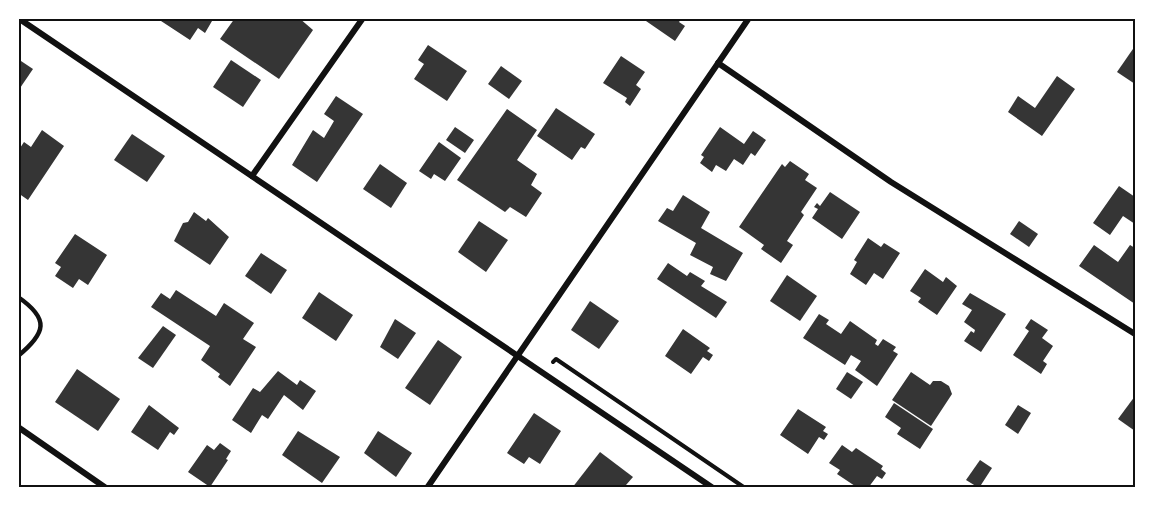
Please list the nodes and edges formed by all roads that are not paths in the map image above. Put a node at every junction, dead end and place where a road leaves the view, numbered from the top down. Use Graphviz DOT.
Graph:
graph roads {
  1 [pos="18,18"];
  2 [pos="363,18"];
  3 [pos="749,18"];
  4 [pos="718,63"];
  5 [pos="252,176"];
  6 [pos="18,297"];
  7 [pos="1135,334"];
  8 [pos="517,355"];
  9 [pos="18,356"];
  10 [pos="18,427"];
  11 [pos="106,488"];
  12 [pos="427,488"];
  13 [pos="713,488"];
  1 -- 5 [label="street"];
  2 -- 5 [label="street"];
  3 -- 4 [label="street"];
  4 -- 7 [label="street"];
  4 -- 8 [label="street"];
  5 -- 8 [label="street"];
  6 -- 9 [label="lane"];
  8 -- 12 [label="street"];
  8 -- 13 [label="street"];
  10 -- 11 [label="street"];
}
